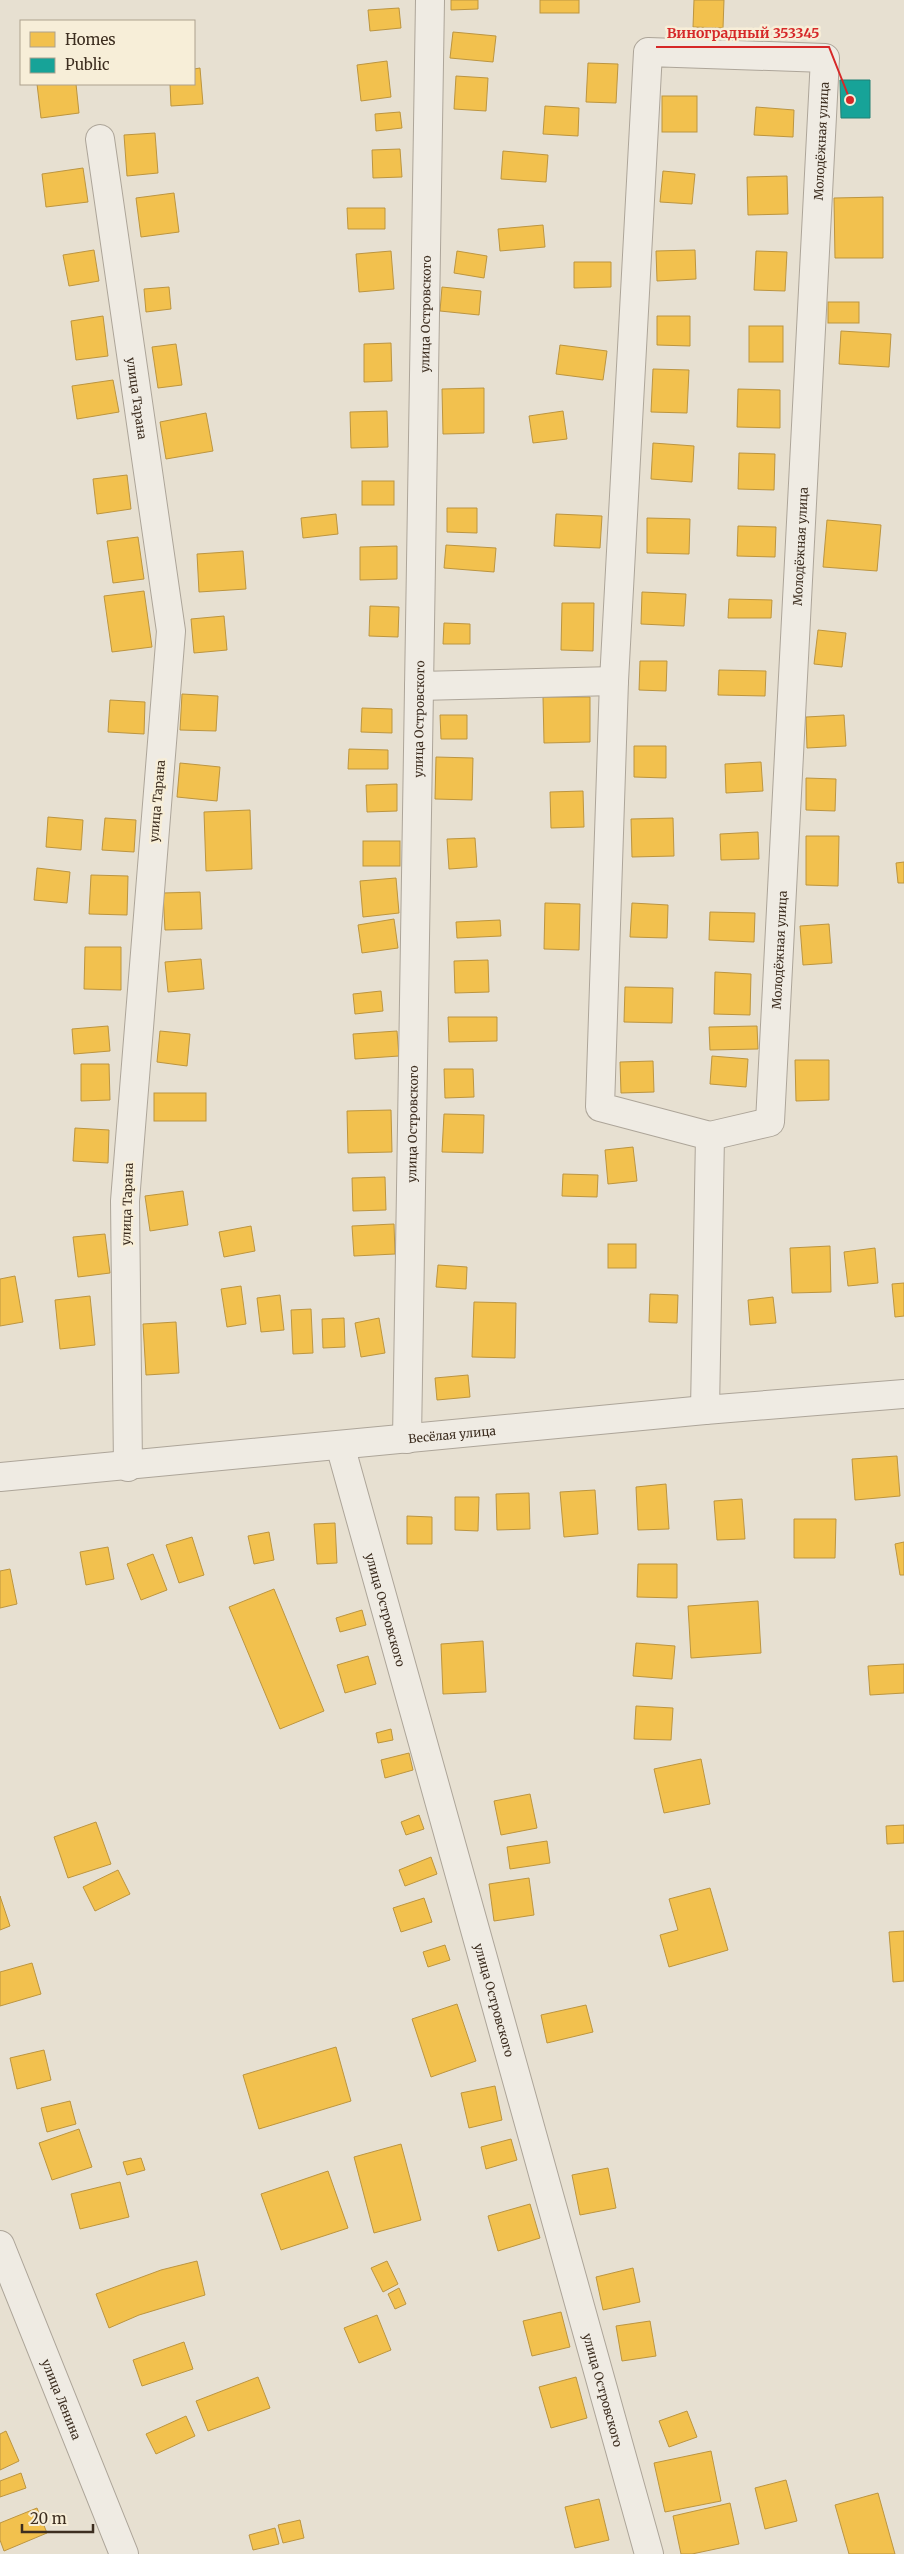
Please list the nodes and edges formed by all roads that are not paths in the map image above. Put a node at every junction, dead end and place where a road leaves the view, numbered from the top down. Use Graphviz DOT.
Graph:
graph roads {
  1 [pos="430,0"];
  2 [pos="100,139"];
  3 [pos="614,681"];
  4 [pos="419,686"];
  5 [pos="710,1136"];
  6 [pos="904,1394"];
  7 [pos="705,1410"];
  8 [pos="407,1439"];
  9 [pos="340,1445"];
  10 [pos="128,1467"];
  11 [pos="0,1477"];
  12 [pos="0,2245"];
  13 [pos="124,2554"];
  14 [pos="649,2554"];
  1 -- 4 [label="street, улица Островского"];
  2 -- 10 [label="street, улица Тарана"];
  3 -- 4 [label="street"];
  3 -- 5 [label="street, Молодёжная улица"];
  3 -- 5 [label="street, Молодёжная улица"];
  4 -- 8 [label="street, улица Островского"];
  5 -- 7 [label="street"];
  6 -- 7 [label="street, Весёлая улица"];
  7 -- 8 [label="street, Весёлая улица"];
  8 -- 9 [label="street, Весёлая улица"];
  9 -- 10 [label="street, Весёлая улица"];
  9 -- 14 [label="street, улица Островского"];
  10 -- 11 [label="street, Весёлая улица"];
  12 -- 13 [label="street, улица Ленина"];
}
